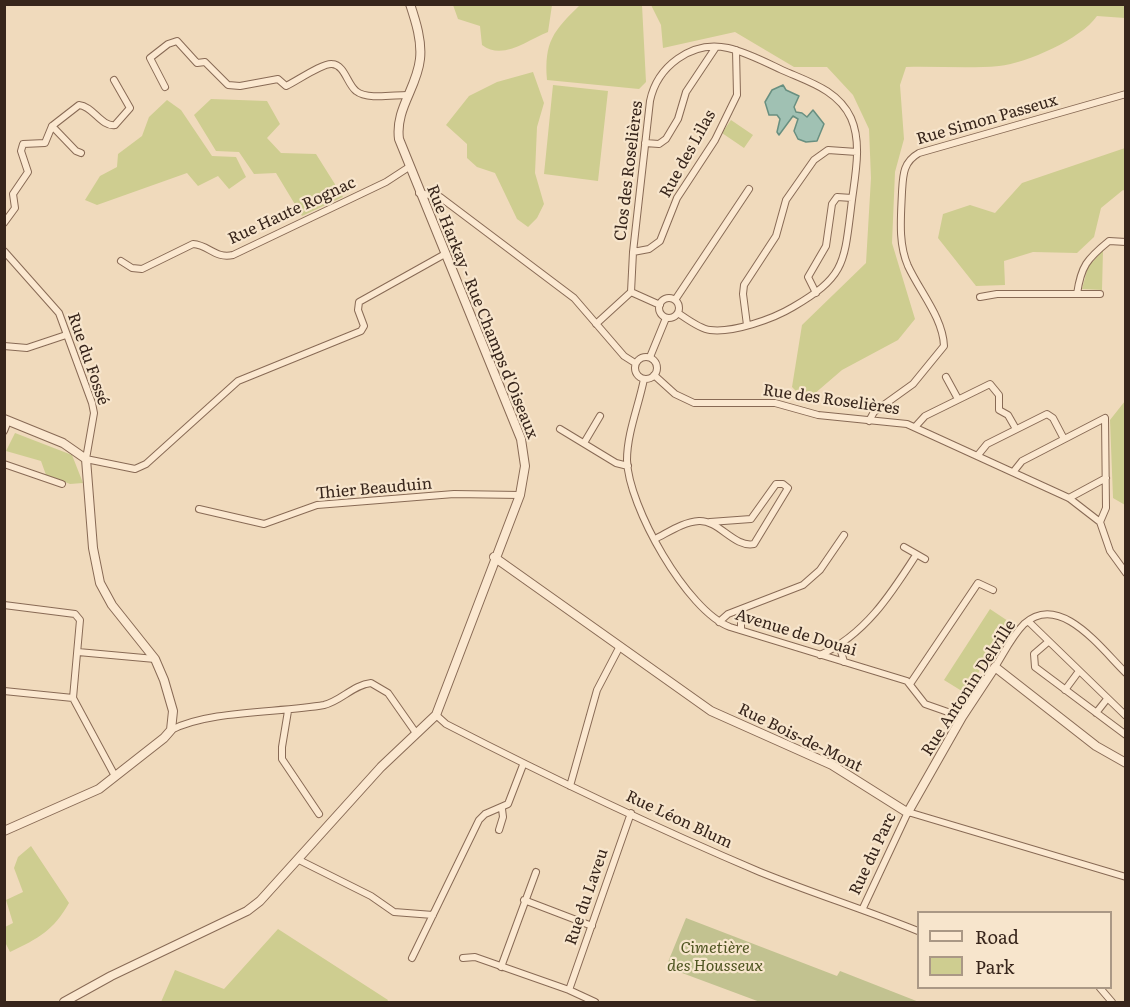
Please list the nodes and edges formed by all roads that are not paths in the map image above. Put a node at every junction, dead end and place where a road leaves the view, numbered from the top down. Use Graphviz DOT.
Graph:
graph roads {
  1 [pos="410,4"];
  2 [pos="716,47"];
  3 [pos="736,50"];
  4 [pos="114,80"];
  5 [pos="165,87"];
  6 [pos="1125,94"];
  7 [pos="407,95"];
  8 [pos="52,126"];
  9 [pos="645,142"];
  10 [pos="857,152"];
  11 [pos="81,153"];
  12 [pos="409,167"];
  13 [pos="749,189"];
  14 [pos="418,193"];
  15 [pos="852,198"];
  16 [pos="4,223"];
  17 [pos="1125,242"];
  18 [pos="4,251"];
  19 [pos="633,252"];
  20 [pos="445,254"];
  21 [pos="121,261"];
  22 [pos="631,292"];
  23 [pos="816,293"];
  24 [pos="1077,294"];
  25 [pos="1100,294"];
  26 [pos="980,297"];
  27 [pos="675,300"];
  28 [pos="660,305"];
  29 [pos="678,313"];
  30 [pos="666,318"];
  31 [pos="596,324"];
  32 [pos="747,325"];
  33 [pos="66,335"];
  34 [pos="4,346"];
  35 [pos="650,357"];
  36 [pos="635,363"];
  37 [pos="654,375"];
  38 [pos="946,377"];
  39 [pos="644,379"];
  40 [pos="958,399"];
  41 [pos="600,416"];
  42 [pos="6,420"];
  43 [pos="869,421"];
  44 [pos="915,428"];
  45 [pos="560,429"];
  46 [pos="1016,429"];
  47 [pos="4,431"];
  48 [pos="1064,440"];
  49 [pos="584,443"];
  50 [pos="978,455"];
  51 [pos="86,459"];
  52 [pos="4,464"];
  53 [pos="628,466"];
  54 [pos="1014,471"];
  55 [pos="1106,478"];
  56 [pos="62,484"];
  57 [pos="520,495"];
  58 [pos="1069,498"];
  59 [pos="199,509"];
  60 [pos="710,522"];
  61 [pos="1100,522"];
  62 [pos="844,535"];
  63 [pos="655,539"];
  64 [pos="904,547"];
  65 [pos="916,555"];
  66 [pos="494,557"];
  67 [pos="925,559"];
  68 [pos="1125,573"];
  69 [pos="973,576"];
  70 [pos="978,583"];
  71 [pos="993,590"];
  72 [pos="4,605"];
  73 [pos="741,609"];
  74 [pos="1028,621"];
  75 [pos="719,622"];
  76 [pos="741,630"];
  77 [pos="1048,642"];
  78 [pos="839,644"];
  79 [pos="620,646"];
  80 [pos="78,652"];
  81 [pos="820,655"];
  82 [pos="156,659"];
  83 [pos="844,662"];
  84 [pos="995,667"];
  85 [pos="1079,671"];
  86 [pos="1125,673"];
  87 [pos="910,684"];
  88 [pos="1065,690"];
  89 [pos="4,691"];
  90 [pos="73,698"];
  91 [pos="1107,699"];
  92 [pos="288,711"];
  93 [pos="1096,713"];
  94 [pos="1125,714"];
  95 [pos="436,715"];
  96 [pos="962,717"];
  97 [pos="171,730"];
  98 [pos="416,733"];
  99 [pos="1125,735"];
  100 [pos="1125,763"];
  101 [pos="524,765"];
  102 [pos="115,776"];
  103 [pos="570,786"];
  104 [pos="502,809"];
  105 [pos="908,812"];
  106 [pos="631,813"];
  107 [pos="320,814"];
  108 [pos="499,830"];
  109 [pos="4,831"];
  110 [pos="299,860"];
  111 [pos="536,872"];
  112 [pos="1125,876"];
  113 [pos="524,900"];
  114 [pos="866,910"];
  115 [pos="433,915"];
  116 [pos="592,926"];
  117 [pos="917,931"];
  118 [pos="412,958"];
  119 [pos="462,958"];
  120 [pos="501,967"];
  121 [pos="1102,989"];
  122 [pos="569,990"];
  123 [pos="64,1002"];
  124 [pos="595,1002"];
  125 [pos="1112,1002"];
  1 -- 7 [label="street, Rue Harkay - Rue Champs d'Oiseaux"];
  2 -- 3 [label="street, Clos des Roselières"];
  2 -- 9 [label="street"];
  2 -- 9 [label="street, Clos des Roselières"];
  3 -- 10 [label="street, Clos des Roselières"];
  3 -- 19 [label="street, Rue des Lilas"];
  4 -- 8 [label="street"];
  5 -- 7 [label="street"];
  6 -- 43 [label="street, Rue Simon Passeux"];
  7 -- 12 [label="street, Rue Harkay - Rue Champs d'Oiseaux"];
  8 -- 11 [label="street"];
  8 -- 16 [label="street"];
  9 -- 19 [label="street, Clos des Roselières"];
  10 -- 15 [label="street, Clos des Roselières"];
  10 -- 32 [label="street"];
  12 -- 14 [label="street, Rue Harkay - Rue Champs d'Oiseaux"];
  12 -- 21 [label="street, Rue Haute Rognac"];
  13 -- 27 [label="street"];
  14 -- 20 [label="street, Rue Harkay - Rue Champs d'Oiseaux"];
  14 -- 31 [label="street"];
  15 -- 23 [label="street, Clos des Roselières"];
  15 -- 23 [label="street"];
  17 -- 24 [label="street"];
  18 -- 33 [label="street, Rue du Fossé"];
  19 -- 22 [label="street, Clos des Roselières"];
  20 -- 51 [label="street"];
  20 -- 57 [label="street, Rue Harkay - Rue Champs d'Oiseaux"];
  22 -- 28 [label="street"];
  22 -- 31 [label="street"];
  23 -- 32 [label="street, Clos des Roselières"];
  24 -- 25 [label="street"];
  24 -- 26 [label="street"];
  27 -- 28 [label="street"];
  27 -- 29 [label="street"];
  28 -- 30 [label="street"];
  29 -- 30 [label="street"];
  29 -- 32 [label="street, Clos des Roselières"];
  30 -- 35 [label="street"];
  31 -- 36 [label="street"];
  33 -- 34 [label="street"];
  33 -- 51 [label="street, Rue du Fossé"];
  35 -- 36 [label="street"];
  35 -- 37 [label="street"];
  36 -- 39 [label="street"];
  37 -- 39 [label="street"];
  37 -- 43 [label="street, Rue des Roselières"];
  38 -- 40 [label="street"];
  39 -- 53 [label="street, Avenue de Douai"];
  40 -- 44 [label="street"];
  40 -- 46 [label="street"];
  41 -- 49 [label="street"];
  42 -- 47 [label="street"];
  42 -- 51 [label="street"];
  43 -- 44 [label="street, Rue des Roselières"];
  44 -- 50 [label="street, Rue des Roselières"];
  45 -- 49 [label="street"];
  46 -- 48 [label="street"];
  46 -- 50 [label="street"];
  48 -- 54 [label="street"];
  48 -- 55 [label="street"];
  49 -- 53 [label="street"];
  50 -- 54 [label="street, Rue des Roselières"];
  51 -- 82 [label="street"];
  52 -- 56 [label="street"];
  53 -- 63 [label="street, Avenue de Douai"];
  54 -- 58 [label="street, Rue des Roselières"];
  55 -- 58 [label="street"];
  55 -- 61 [label="street"];
  57 -- 59 [label="street, Thier Beauduin"];
  57 -- 66 [label="street, Rue Harkay - Rue Champs d'Oiseaux"];
  58 -- 61 [label="street, Rue des Roselières"];
  60 -- 60 [label="street"];
  60 -- 63 [label="street"];
  61 -- 68 [label="street"];
  62 -- 73 [label="street"];
  63 -- 75 [label="street, Avenue de Douai"];
  64 -- 65 [label="street"];
  65 -- 67 [label="street"];
  65 -- 78 [label="street"];
  66 -- 79 [label="street, Rue Bois-de-Mont"];
  66 -- 95 [label="street, Rue Harkay - Rue Champs d'Oiseaux"];
  69 -- 70 [label="street"];
  70 -- 71 [label="street"];
  70 -- 87 [label="street"];
  72 -- 80 [label="street"];
  73 -- 75 [label="street"];
  73 -- 76 [label="street"];
  74 -- 77 [label="street"];
  74 -- 84 [label="street, Rue Antonin Delville"];
  74 -- 86 [label="street, Rue Antonin Delville"];
  75 -- 76 [label="street, Avenue de Douai"];
  76 -- 81 [label="street, Avenue de Douai"];
  77 -- 85 [label="street"];
  77 -- 88 [label="street"];
  78 -- 81 [label="street"];
  78 -- 83 [label="street"];
  79 -- 103 [label="street"];
  79 -- 105 [label="street, Rue Bois-de-Mont"];
  80 -- 82 [label="street"];
  80 -- 90 [label="street"];
  81 -- 83 [label="street, Avenue de Douai"];
  82 -- 97 [label="street"];
  83 -- 87 [label="street, Avenue de Douai"];
  84 -- 96 [label="street, Rue Antonin Delville"];
  84 -- 100 [label="street"];
  85 -- 88 [label="street"];
  85 -- 91 [label="street"];
  87 -- 96 [label="street, Avenue de Douai"];
  88 -- 93 [label="street"];
  89 -- 90 [label="street"];
  90 -- 102 [label="street"];
  91 -- 93 [label="street"];
  91 -- 94 [label="street"];
  92 -- 97 [label="street"];
  92 -- 98 [label="street"];
  92 -- 107 [label="street"];
  93 -- 99 [label="street"];
  95 -- 98 [label="street, Rue Harkay - Rue Champs d'Oiseaux"];
  95 -- 101 [label="street, Rue Léon Blum"];
  96 -- 105 [label="street, Rue Antonin Delville"];
  97 -- 102 [label="street"];
  98 -- 110 [label="street, Rue Harkay - Rue Champs d'Oiseaux"];
  101 -- 103 [label="street, Rue Léon Blum"];
  101 -- 104 [label="street"];
  102 -- 109 [label="street"];
  103 -- 106 [label="street, Rue Léon Blum"];
  104 -- 108 [label="street"];
  104 -- 115 [label="street"];
  105 -- 112 [label="street, Rue Bois-de-Mont"];
  105 -- 114 [label="street, Rue du Parc"];
  106 -- 114 [label="street, Rue Léon Blum"];
  106 -- 116 [label="street, Rue du Laveu"];
  110 -- 115 [label="street"];
  110 -- 123 [label="street, Rue Harkay - Rue Champs d'Oiseaux"];
  111 -- 113 [label="street"];
  113 -- 116 [label="street"];
  113 -- 120 [label="street"];
  114 -- 117 [label="street, Rue Léon Blum"];
  115 -- 118 [label="street"];
  116 -- 122 [label="street, Rue du Laveu"];
  119 -- 120 [label="street"];
  120 -- 122 [label="street"];
  121 -- 125 [label="street"];
  122 -- 124 [label="street"];
}
